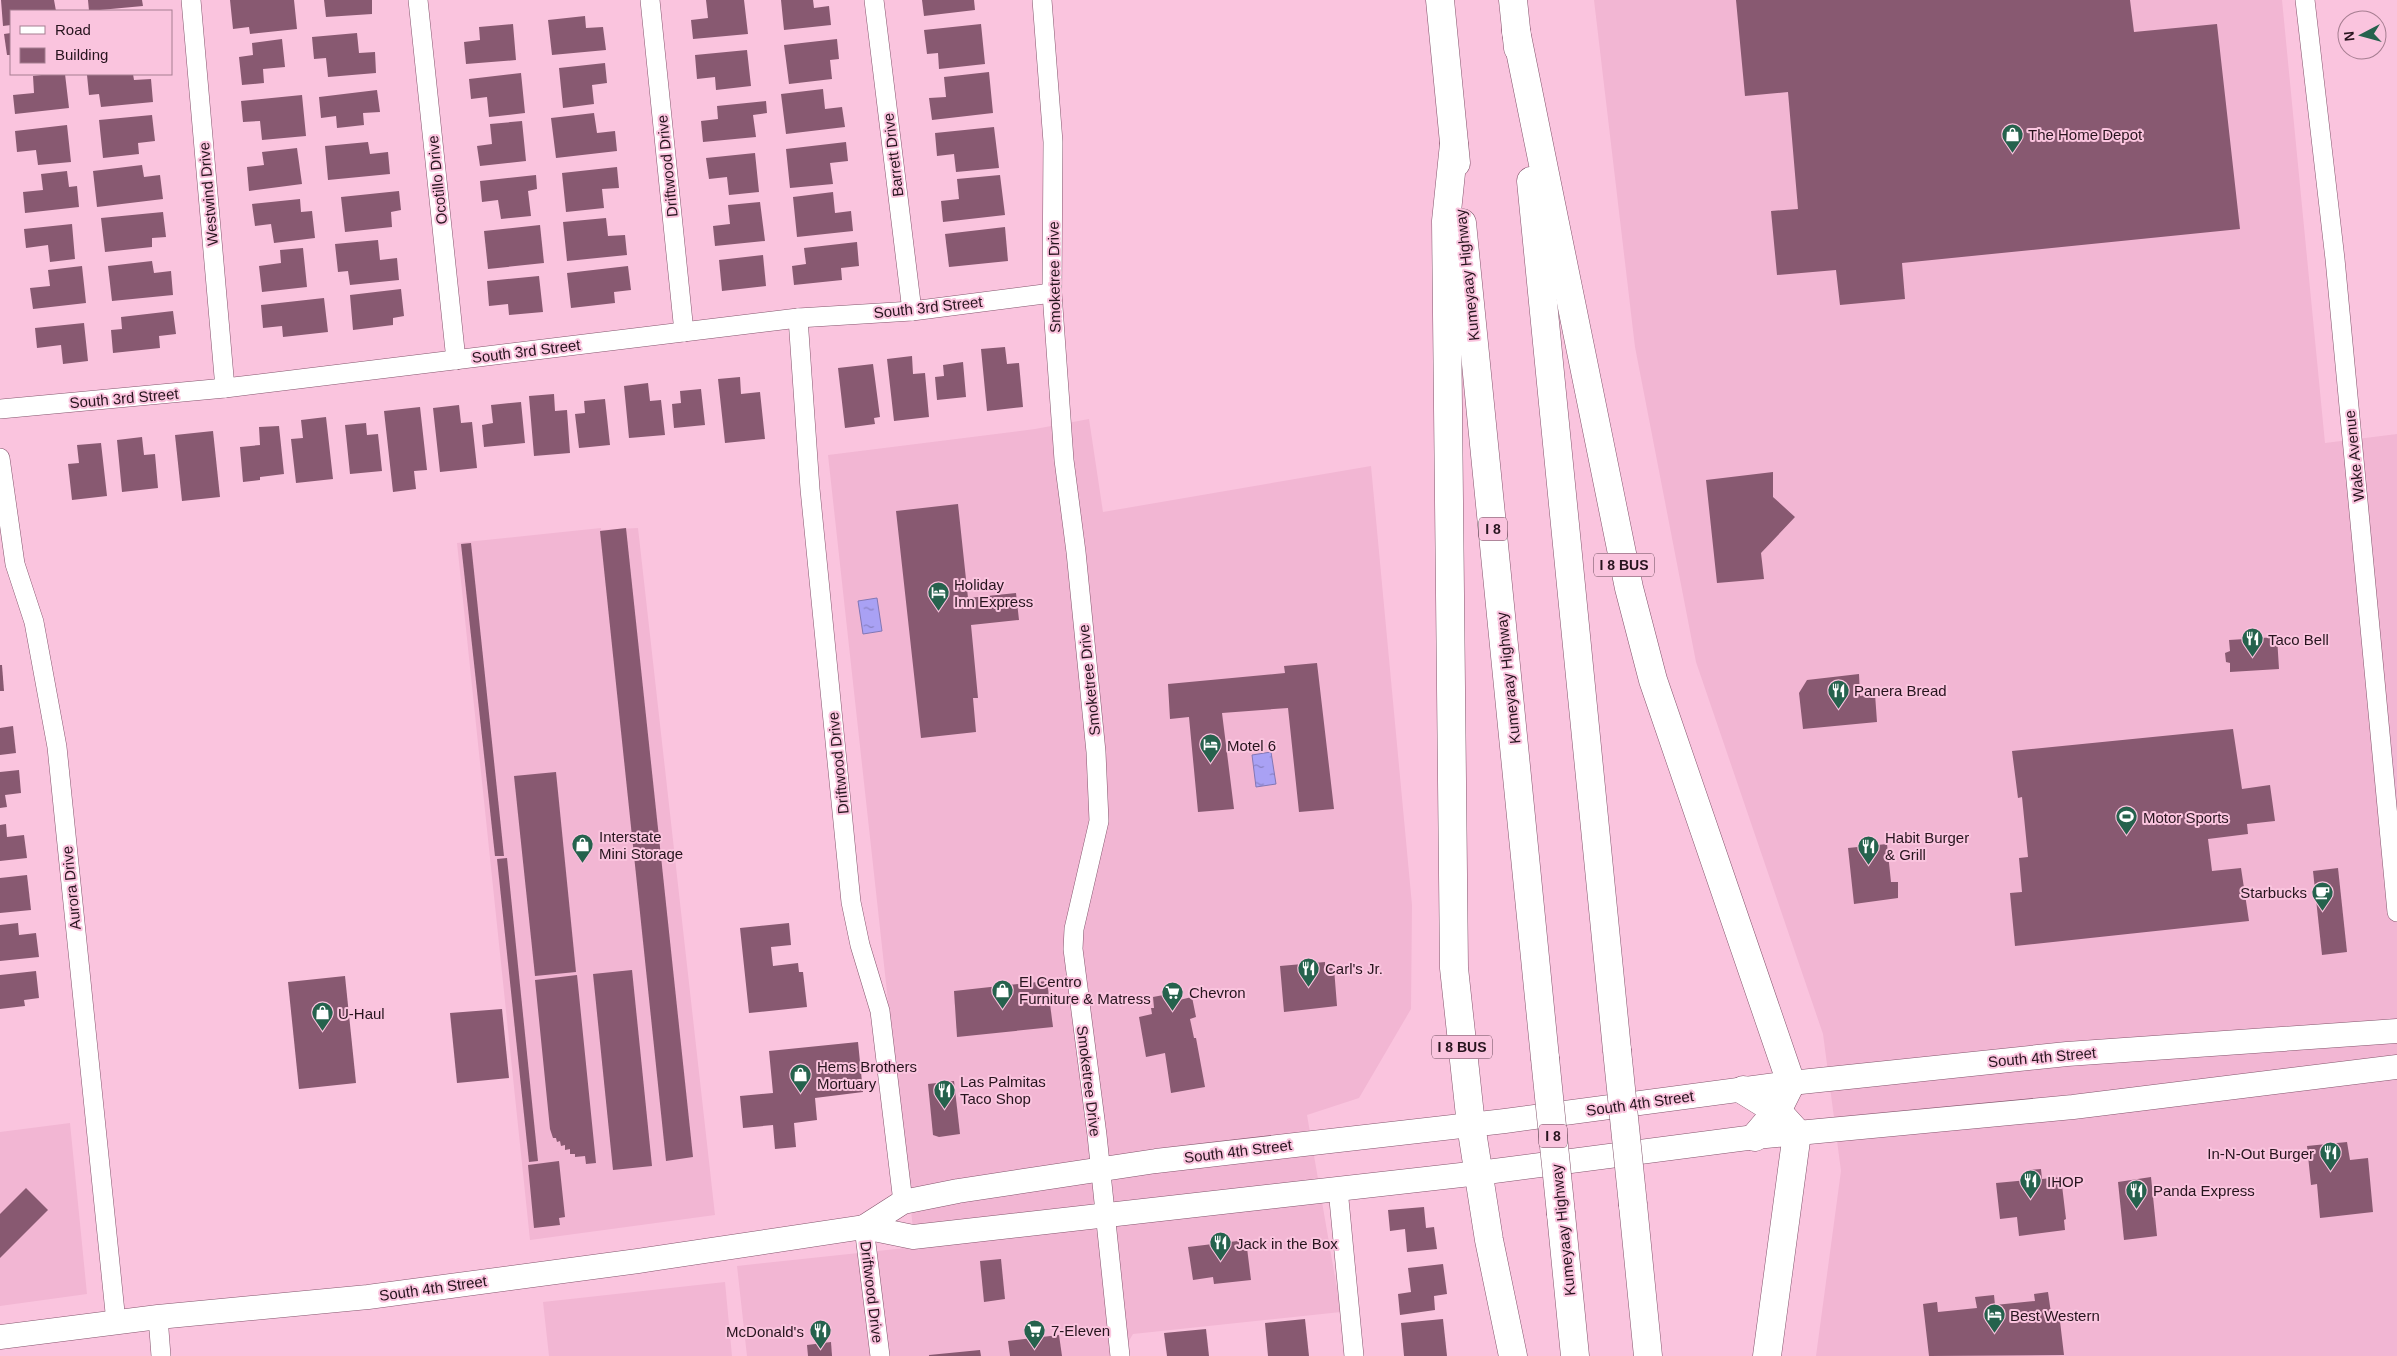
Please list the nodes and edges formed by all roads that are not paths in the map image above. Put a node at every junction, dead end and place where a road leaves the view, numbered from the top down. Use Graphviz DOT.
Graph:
graph roads {
  1 [pos="191,0"];
  2 [pos="418,0"];
  3 [pos="650,0"];
  4 [pos="874,0"];
  5 [pos="1042,0"];
  6 [pos="1440,0"];
  7 [pos="1513,0"];
  8 [pos="2305,0"];
  9 [pos="1516,31"];
  10 [pos="1454,144"];
  11 [pos="1052,293"];
  12 [pos="912,311"];
  13 [pos="798,318"];
  14 [pos="684,332"];
  15 [pos="456,360"];
  16 [pos="225,388"];
  17 [pos="0,409"];
  18 [pos="0,458"];
  19 [pos="2397,912"];
  20 [pos="2397,1031"];
  21 [pos="2397,1067"];
  22 [pos="1792,1083"];
  23 [pos="1743,1090"];
  24 [pos="1777,1111"];
  25 [pos="1471,1125"];
  26 [pos="1797,1133"];
  27 [pos="1755,1137"];
  28 [pos="1100,1168"];
  29 [pos="1479,1173"];
  30 [pos="1338,1189"];
  31 [pos="903,1202"];
  32 [pos="1105,1214"];
  33 [pos="864,1228"];
  34 [pos="158,1317"];
  35 [pos="116,1322"];
  36 [pos="0,1337"];
  37 [pos="162,1356"];
  38 [pos="880,1356"];
  39 [pos="1120,1356"];
  40 [pos="1354,1356"];
  41 [pos="1512,1356"];
  42 [pos="1575,1356"];
  43 [pos="1648,1356"];
  44 [pos="1767,1356"];
  1 -- 16 [label="street, Westwind Drive"];
  2 -- 15 [label="street, Ocotillo Drive"];
  3 -- 14 [label="street, Driftwood Drive"];
  4 -- 12 [label="street, Barrett Drive"];
  5 -- 11 [label="street, Smoketree Drive"];
  6 -- 10 [label="highway, Kumeyaay Highway / I 8"];
  7 -- 9 [label="highway"];
  8 -- 19 [label="street, Wake Avenue"];
  9 -- 22 [label="highway, I 8 BUS"];
  9 -- 43 [label="highway, bridge"];
  10 -- 25 [label="highway, I 8 BUS"];
  10 -- 42 [label="highway, Kumeyaay Highway / I 8, bridge"];
  11 -- 12 [label="street, South 3rd Street"];
  11 -- 28 [label="street, Smoketree Drive"];
  12 -- 13 [label="street, South 3rd Street"];
  13 -- 14 [label="street, South 3rd Street"];
  13 -- 31 [label="street, Driftwood Drive"];
  14 -- 15 [label="street, South 3rd Street"];
  15 -- 16 [label="street, South 3rd Street"];
  16 -- 17 [label="street, South 3rd Street"];
  18 -- 35 [label="street, Aurora Drive"];
  20 -- 22 [label="main road, South 4th Street"];
  21 -- 26 [label="main road, South 4th Street"];
  22 -- 23 [label="main road, South 4th Street"];
  22 -- 24 [label="highway"];
  23 -- 24 [label="highway"];
  23 -- 25 [label="main road, South 4th Street"];
  24 -- 26 [label="highway"];
  24 -- 27 [label="highway"];
  25 -- 28 [label="main road, South 4th Street"];
  25 -- 29 [label="highway"];
  26 -- 27 [label="main road, South 4th Street"];
  26 -- 44 [label="highway"];
  27 -- 29 [label="main road, South 4th Street"];
  28 -- 31 [label="main road, South 4th Street"];
  28 -- 32 [label="street, Smoketree Drive"];
  29 -- 30 [label="main road, South 4th Street"];
  29 -- 41 [label="highway"];
  30 -- 32 [label="main road, South 4th Street"];
  30 -- 40 [label="street"];
  31 -- 33 [label="main road, South 4th Street"];
  32 -- 33 [label="main road, South 4th Street"];
  32 -- 39 [label="street, Smoketree Drive"];
  33 -- 34 [label="main road, South 4th Street"];
  33 -- 38 [label="street, Driftwood Drive"];
  34 -- 35 [label="main road, South 4th Street"];
  34 -- 37 [label="street"];
  35 -- 36 [label="main road, South 4th Street"];
}
